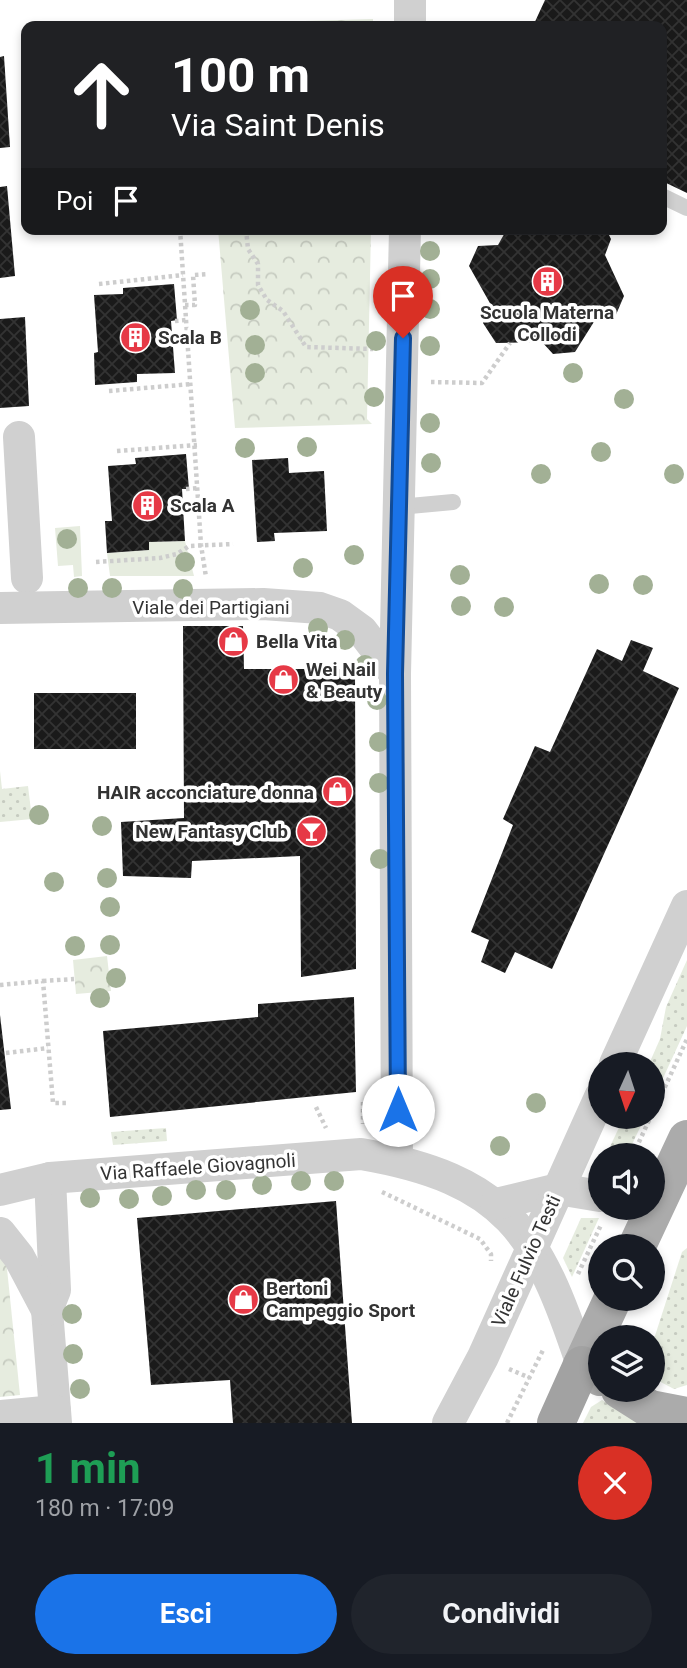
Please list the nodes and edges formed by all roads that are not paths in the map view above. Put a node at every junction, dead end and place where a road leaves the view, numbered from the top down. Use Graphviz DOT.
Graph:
graph roads {
  1 [pos="667,198"];
  2 [pos="687,208"];
  3 [pos="405,235"];
  4 [pos="19,438"];
  5 [pos="453,502"];
  6 [pos="399,507"];
  7 [pos="27,578"];
  8 [pos="0,608"];
  9 [pos="395,674"];
  10 [pos="687,906"];
  11 [pos="620,1052"];
  12 [pos="588,1123"];
  13 [pos="687,1139"];
  14 [pos="397,1160"];
  15 [pos="50,1178"];
  16 [pos="558,1189"];
  17 [pos="4,1190"];
  18 [pos="496,1203"];
  19 [pos="588,1204"];
  20 [pos="665,1207"];
  21 [pos="0,1233"];
  22 [pos="534,1249"];
  23 [pos="19,1257"];
  24 [pos="47,1310"];
  25 [pos="588,1364"];
  26 [pos="588,1375"];
  27 [pos="639,1402"];
  28 [pos="0,1416"];
  29 [pos="687,1416"];
  30 [pos="56,1417"];
  31 [pos="448,1423"];
  32 [pos="556,1423"];
  1 -- 2 [label="lane"];
  3 -- 6 [label="street"];
  4 -- 7 [label="street"];
  5 -- 6 [label="lane"];
  6 -- 9 [label="street"];
  8 -- 9 [label="street, Viale dei Partigiani"];
  9 -- 14 [label="street"];
  10 -- 11 [label="street"];
  12 -- 16 [label="street, Viale Fulvio Testi"];
  13 -- 20 [label="main road"];
  14 -- 15 [label="street, Via Raffaele Giovagnoli"];
  14 -- 18 [label="street, Via Raffaele Giovagnoli"];
  15 -- 17 [label="street, Via Raffaele Giovagnoli"];
  15 -- 24 [label="street"];
  16 -- 18 [label="street"];
  16 -- 19 [label="street"];
  16 -- 22 [label="street, Viale Fulvio Testi"];
  17 -- 23 [label="street"];
  18 -- 22 [label="street, Via Raffaele Giovagnoli"];
  21 -- 23 [label="street"];
  22 -- 25 [label="street, Via Raffaele Giovagnoli"];
  22 -- 31 [label="street, Viale Fulvio Testi"];
  23 -- 24 [label="street"];
  24 -- 30 [label="street"];
  26 -- 32 [label="highway"];
  27 -- 29 [label="main road"];
  28 -- 30 [label="street"];
}
